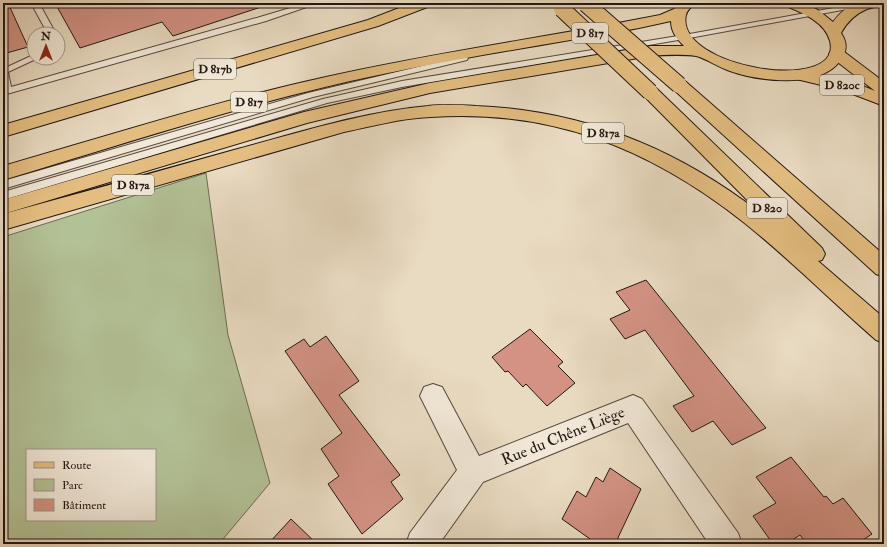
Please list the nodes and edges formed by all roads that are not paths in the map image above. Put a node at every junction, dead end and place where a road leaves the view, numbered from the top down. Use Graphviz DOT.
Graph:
graph roads {
  1 [pos="35,3"];
  2 [pos="314,3"];
  3 [pos="426,3"];
  4 [pos="791,3"];
  5 [pos="586,4"];
  6 [pos="869,4"];
  7 [pos="558,6"];
  8 [pos="683,8"];
  9 [pos="812,14"];
  10 [pos="48,26"];
  11 [pos="834,32"];
  12 [pos="684,37"];
  13 [pos="500,49"];
  14 [pos="700,52"];
  15 [pos="838,54"];
  16 [pos="26,61"];
  17 [pos="798,75"];
  18 [pos="884,90"];
  19 [pos="5,91"];
  20 [pos="884,101"];
  21 [pos="3,131"];
  22 [pos="3,173"];
  23 [pos="3,185"];
  24 [pos="3,196"];
  25 [pos="3,207"];
  26 [pos="817,208"];
  27 [pos="3,222"];
  28 [pos="884,263"];
  29 [pos="884,268"];
  30 [pos="884,323"];
  31 [pos="884,333"];
  32 [pos="433,396"];
  33 [pos="472,472"];
  34 [pos="421,544"];
  35 [pos="727,544"];
  1 -- 10 [label="lane"];
  2 -- 19 [label="lane"];
  3 -- 21 [label="main road, D 817b"];
  4 -- 9 [label="main road"];
  5 -- 26 [label="main road, D 820, bridge"];
  6 -- 9 [label="lane"];
  6 -- 11 [label="main road"];
  7 -- 30 [label="main road, D 820, bridge"];
  8 -- 12 [label="main road"];
  8 -- 13 [label="main road, D 817"];
  9 -- 11 [label="main road"];
  9 -- 12 [label="lane"];
  11 -- 15 [label="main road"];
  12 -- 14 [label="main road"];
  12 -- 24 [label="lane"];
  13 -- 22 [label="main road, D 817"];
  13 -- 23 [label="lane"];
  14 -- 17 [label="main road"];
  14 -- 25 [label="main road, D 817"];
  15 -- 17 [label="main road"];
  15 -- 18 [label="main road"];
  16 -- 19 [label="lane"];
  17 -- 20 [label="main road, D 820c"];
  26 -- 28 [label="main road"];
  26 -- 29 [label="main road, D 820"];
  27 -- 31 [label="main road, D 817a"];
  32 -- 33 [label="street"];
  33 -- 34 [label="street"];
  33 -- 35 [label="street, Rue du Chêne Liège"];
}
